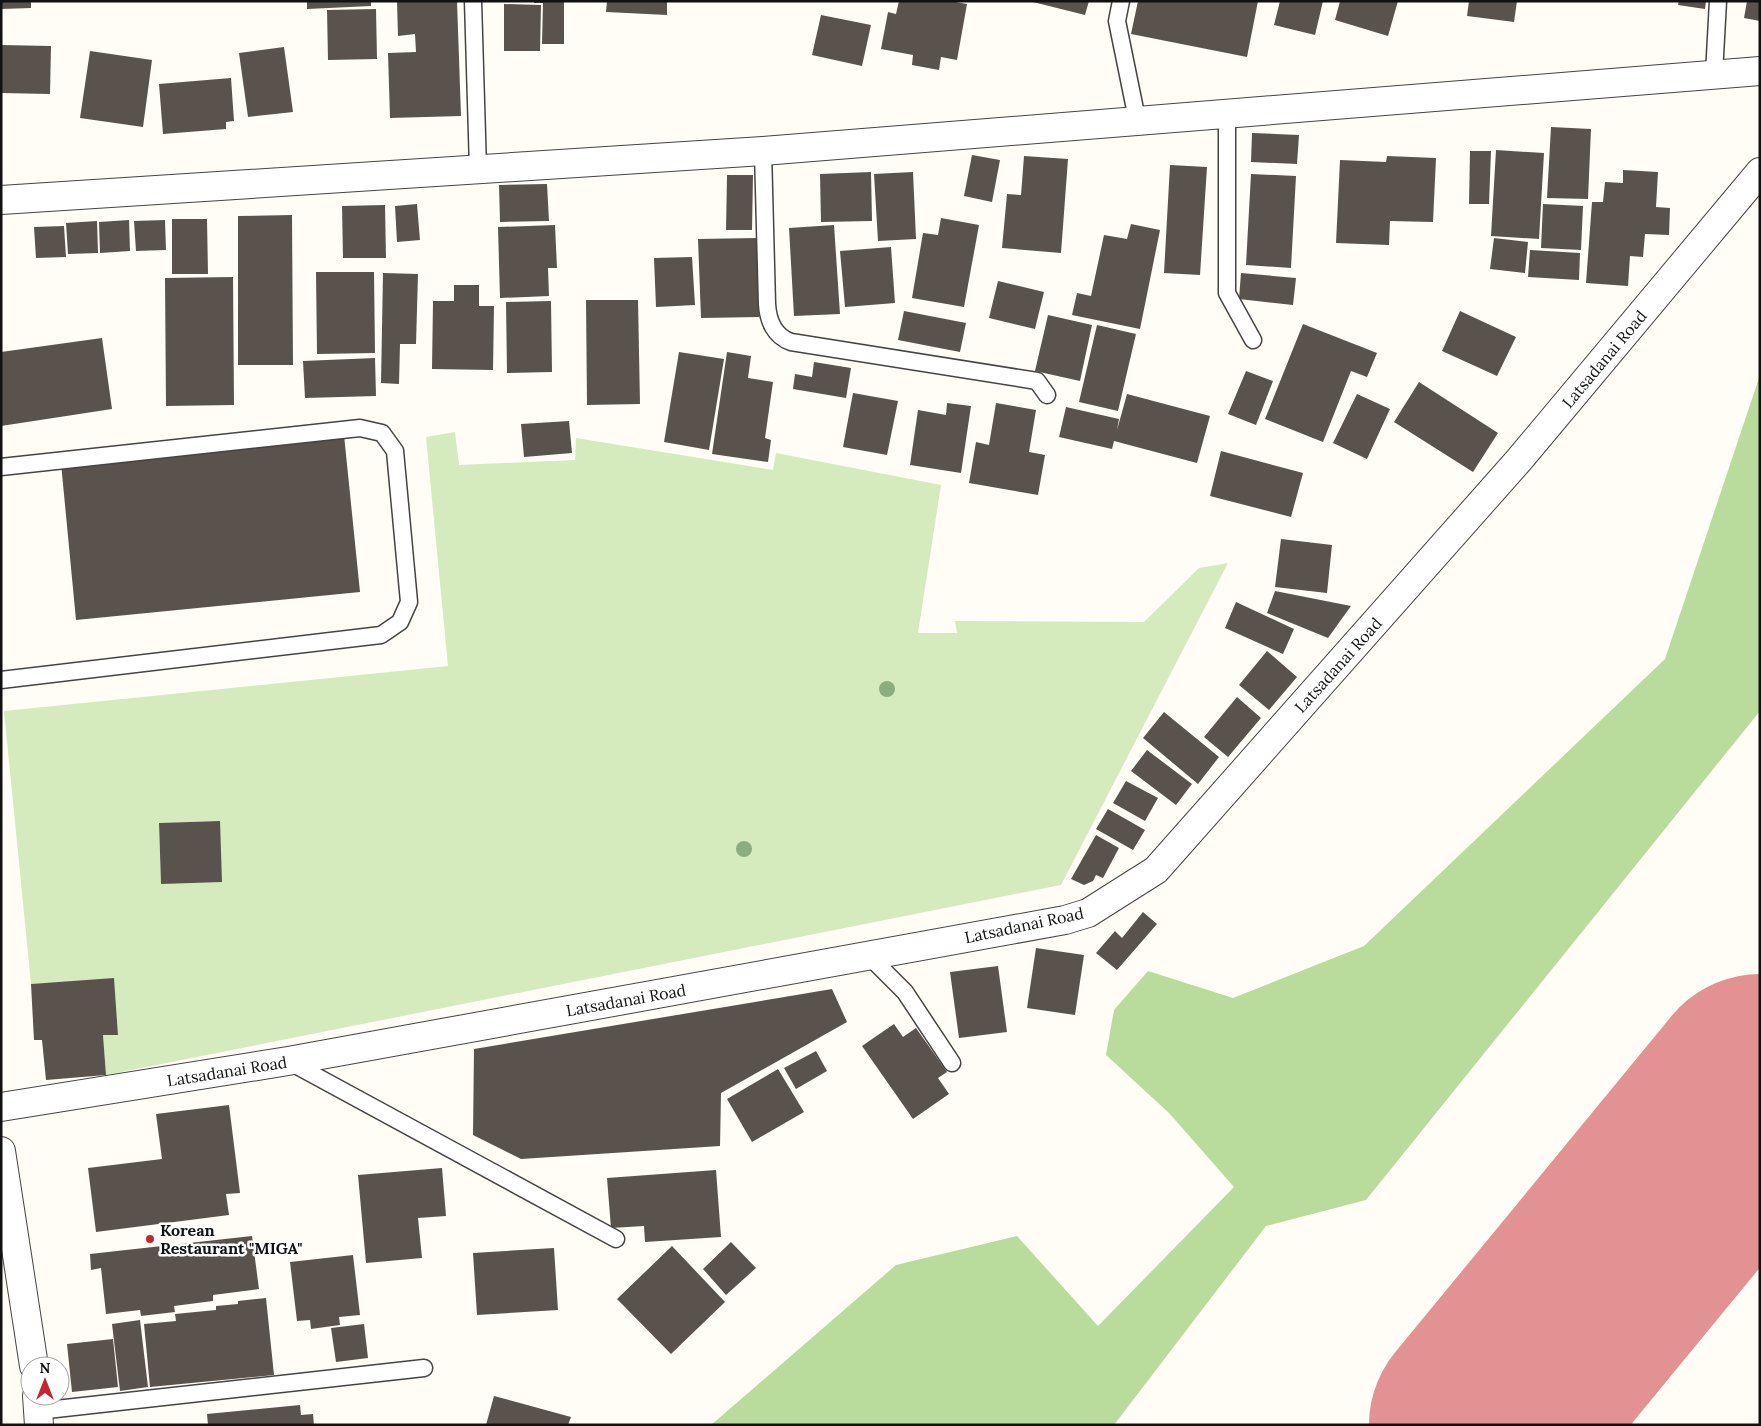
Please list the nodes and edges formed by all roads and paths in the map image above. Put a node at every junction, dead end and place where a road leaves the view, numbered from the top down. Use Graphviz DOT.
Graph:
graph roads {
  1 [pos="473,1"];
  2 [pos="1121,1"];
  3 [pos="1718,1"];
  4 [pos="1760,70"];
  5 [pos="1714,74"];
  6 [pos="1227,112"];
  7 [pos="1137,119"];
  8 [pos="763,151"];
  9 [pos="478,169"];
  10 [pos="1760,172"];
  11 [pos="1,200"];
  12 [pos="1253,340"];
  13 [pos="1047,395"];
  14 [pos="1,467"];
  15 [pos="1,680"];
  16 [pos="868,955"];
  17 [pos="288,1061"];
  18 [pos="952,1063"];
  19 [pos="1,1107"];
  20 [pos="1,1151"];
  21 [pos="616,1239"];
  22 [pos="32,1356"];
  23 [pos="424,1368"];
  24 [pos="38,1411"];
  1 -- 9 [label="lane"];
  2 -- 7 [label="lane"];
  3 -- 5 [label="lane"];
  4 -- 5 [label="street"];
  5 -- 6 [label="street"];
  6 -- 7 [label="street"];
  6 -- 12 [label="lane"];
  7 -- 8 [label="street"];
  8 -- 9 [label="street"];
  8 -- 13 [label="lane"];
  9 -- 11 [label="street"];
  10 -- 16 [label="street, Latsadanai Road"];
  14 -- 15 [label="lane"];
  16 -- 17 [label="street, Latsadanai Road"];
  16 -- 18 [label="lane"];
  17 -- 19 [label="street, Latsadanai Road"];
  17 -- 21 [label="lane"];
  20 -- 22 [label="street"];
  23 -- 24 [label="lane"];
}
